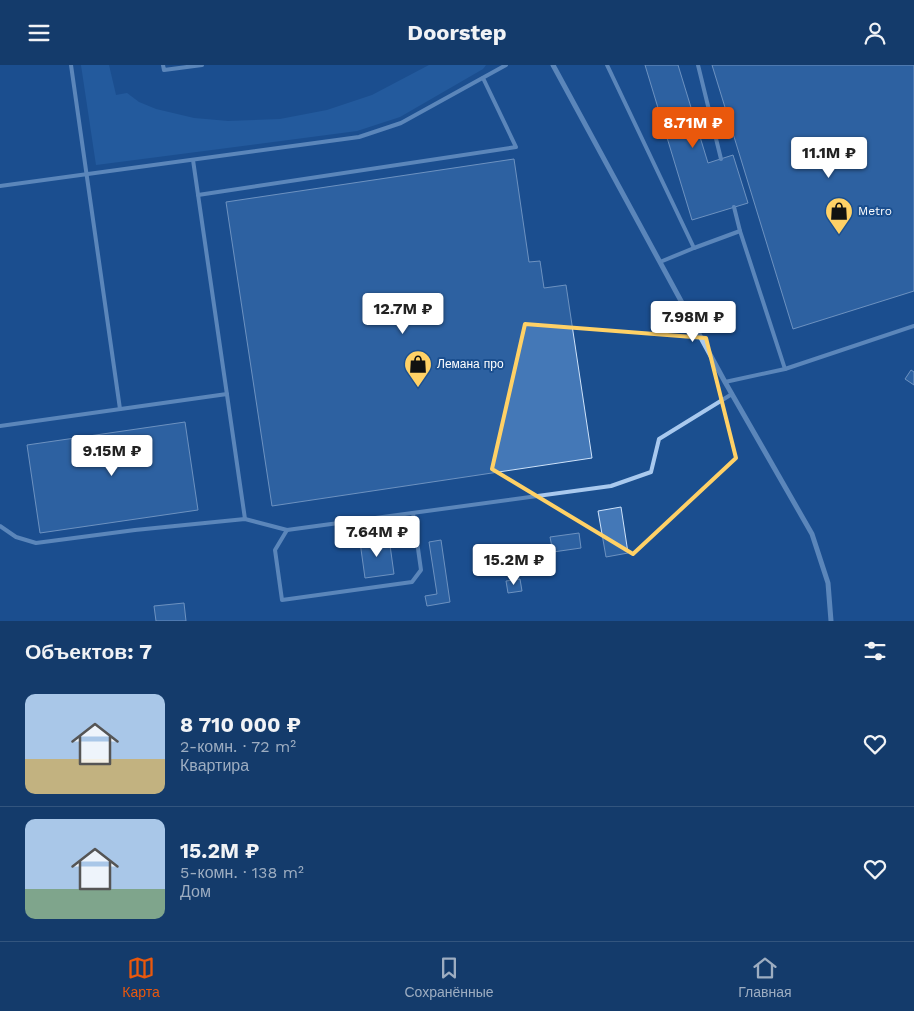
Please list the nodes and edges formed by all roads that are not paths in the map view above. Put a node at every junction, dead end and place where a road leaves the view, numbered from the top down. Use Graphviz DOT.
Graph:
graph roads {
  1 [pos="71,65"];
  2 [pos="164,65"];
  3 [pos="202,65"];
  4 [pos="505,65"];
  5 [pos="553,65"];
  6 [pos="607,65"];
  7 [pos="698,65"];
  8 [pos="483,78"];
  9 [pos="721,159"];
  10 [pos="193,160"];
  11 [pos="86,175"];
  12 [pos="0,186"];
  13 [pos="198,195"];
  14 [pos="734,207"];
  15 [pos="740,231"];
  16 [pos="694,248"];
  17 [pos="660,262"];
  18 [pos="914,326"];
  19 [pos="785,369"];
  20 [pos="725,382"];
  21 [pos="227,394"];
  22 [pos="732,394"];
  23 [pos="120,409"];
  24 [pos="0,426"];
  25 [pos="413,513"];
  26 [pos="244,519"];
  27 [pos="0,526"];
  28 [pos="287,530"];
  29 [pos="831,621"];
  1 -- 11 [label="lane"];
  2 -- 3 [label="lane"];
  4 -- 8 [label="lane"];
  5 -- 17 [label="street"];
  6 -- 16 [label="lane"];
  7 -- 9 [label="lane"];
  8 -- 10 [label="lane"];
  8 -- 13 [label="lane"];
  10 -- 11 [label="lane"];
  10 -- 13 [label="lane"];
  11 -- 12 [label="lane"];
  11 -- 23 [label="lane"];
  13 -- 21 [label="lane"];
  14 -- 15 [label="lane"];
  15 -- 16 [label="lane"];
  15 -- 19 [label="lane"];
  16 -- 17 [label="lane"];
  17 -- 20 [label="street"];
  18 -- 19 [label="lane"];
  19 -- 20 [label="lane"];
  20 -- 22 [label="street"];
  21 -- 23 [label="lane"];
  21 -- 26 [label="lane"];
  22 -- 25 [label="lane"];
  22 -- 29 [label="street"];
  23 -- 24 [label="lane"];
  25 -- 28 [label="lane"];
  25 -- 28 [label="lane"];
  26 -- 27 [label="lane"];
  26 -- 28 [label="lane"];
}
